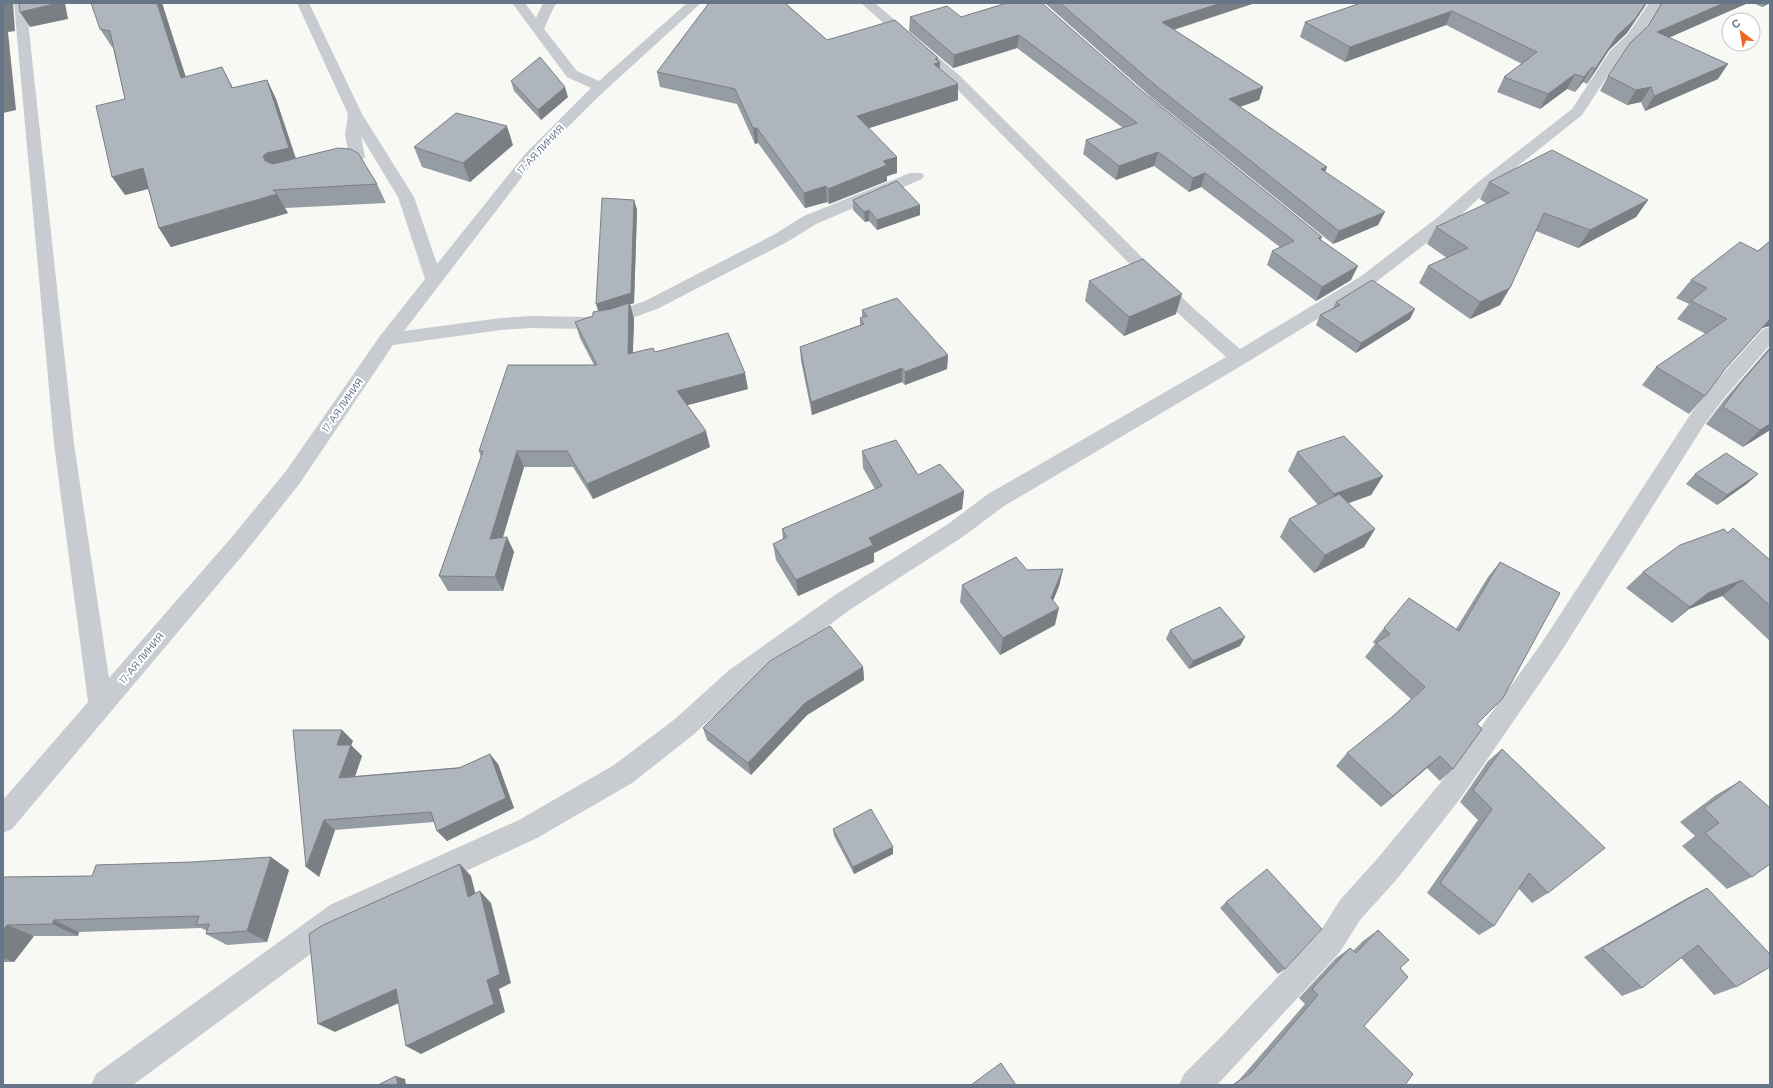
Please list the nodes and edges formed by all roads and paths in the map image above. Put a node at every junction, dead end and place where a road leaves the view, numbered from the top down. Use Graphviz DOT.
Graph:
graph roads {
  1 [pos="20,3"];
  2 [pos="303,3"];
  3 [pos="518,3"];
  4 [pos="551,3"];
  5 [pos="867,3"];
  6 [pos="1655,3"];
  7 [pos="698,4"];
  8 [pos="537,29"];
  9 [pos="601,88"];
  10 [pos="354,114"];
  11 [pos="317,169"];
  12 [pos="916,176"];
  13 [pos="434,280"];
  14 [pos="1770,333"];
  15 [pos="387,340"];
  16 [pos="1239,358"];
  17 [pos="101,706"];
  18 [pos="3,820"];
  19 [pos="106,1085"];
  20 [pos="1195,1085"];
  1 -- 17 [label="street"];
  2 -- 10 [label="street"];
  3 -- 8 [label="street"];
  4 -- 8 [label="street"];
  5 -- 16 [label="street"];
  6 -- 16 [label="street"];
  7 -- 9 [label="street, 17-АЯ ЛИНИЯ"];
  8 -- 9 [label="street"];
  9 -- 13 [label="street, 17-АЯ ЛИНИЯ"];
  10 -- 11 [label="street"];
  10 -- 13 [label="street"];
  12 -- 15 [label="street"];
  13 -- 15 [label="street, 17-АЯ ЛИНИЯ"];
  14 -- 20 [label="street"];
  15 -- 17 [label="street, 17-АЯ ЛИНИЯ"];
  16 -- 19 [label="street"];
  17 -- 18 [label="street, 17-АЯ ЛИНИЯ"];
}
